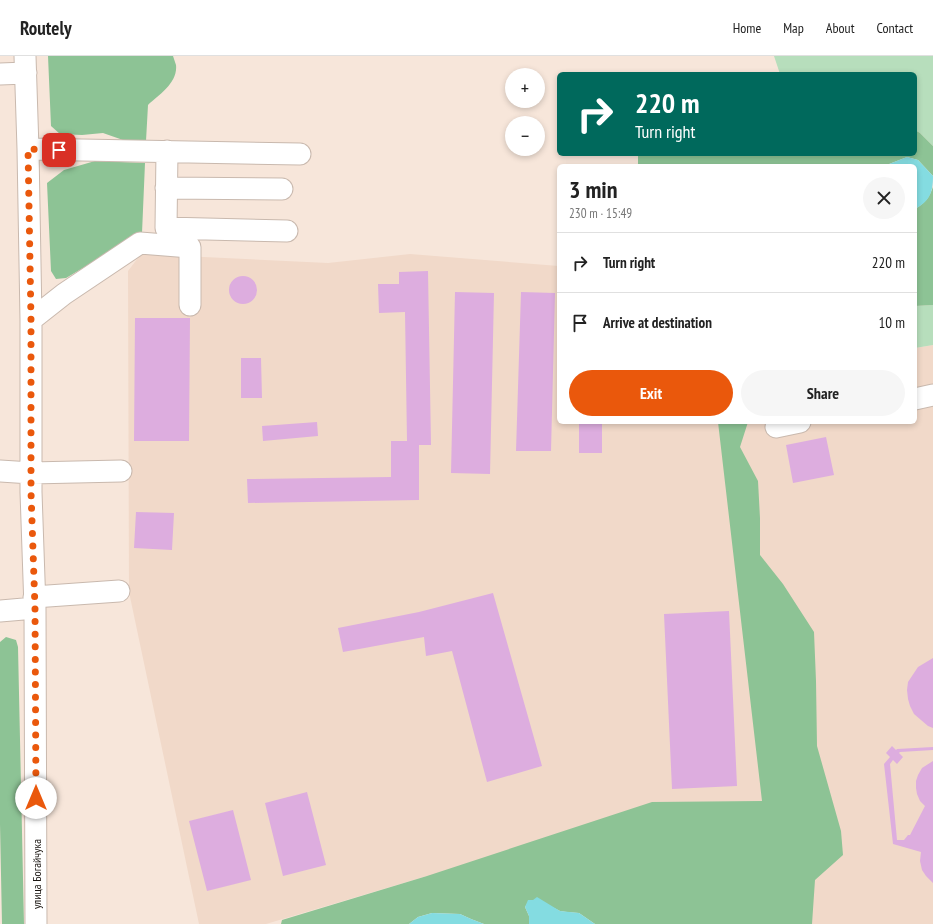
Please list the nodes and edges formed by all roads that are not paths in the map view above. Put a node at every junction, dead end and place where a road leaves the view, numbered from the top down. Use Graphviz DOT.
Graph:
graph roads {
  1 [pos="25,65"];
  2 [pos="0,74"];
  3 [pos="28,149"];
  4 [pos="167,151"];
  5 [pos="300,154"];
  6 [pos="166,188"];
  7 [pos="282,189"];
  8 [pos="287,231"];
  9 [pos="190,305"];
  10 [pos="31,320"];
  11 [pos="933,396"];
  12 [pos="917,399"];
  13 [pos="790,424"];
  14 [pos="776,427"];
  15 [pos="0,471"];
  16 [pos="122,471"];
  17 [pos="31,473"];
  18 [pos="119,592"];
  19 [pos="35,602"];
  20 [pos="0,611"];
  21 [pos="36,924"];
  1 -- 2 [label="street"];
  1 -- 3 [label="street, улица Богайчука"];
  3 -- 4 [label="street"];
  3 -- 10 [label="street, улица Богайчука"];
  4 -- 5 [label="street"];
  4 -- 6 [label="street"];
  6 -- 7 [label="street"];
  6 -- 8 [label="street"];
  9 -- 10 [label="street"];
  10 -- 17 [label="street, улица Богайчука"];
  11 -- 12 [label="street"];
  13 -- 14 [label="street"];
  15 -- 17 [label="street"];
  16 -- 17 [label="street"];
  17 -- 19 [label="street, улица Богайчука"];
  18 -- 19 [label="street"];
  19 -- 20 [label="street"];
  19 -- 21 [label="street, улица Богайчука"];
}
